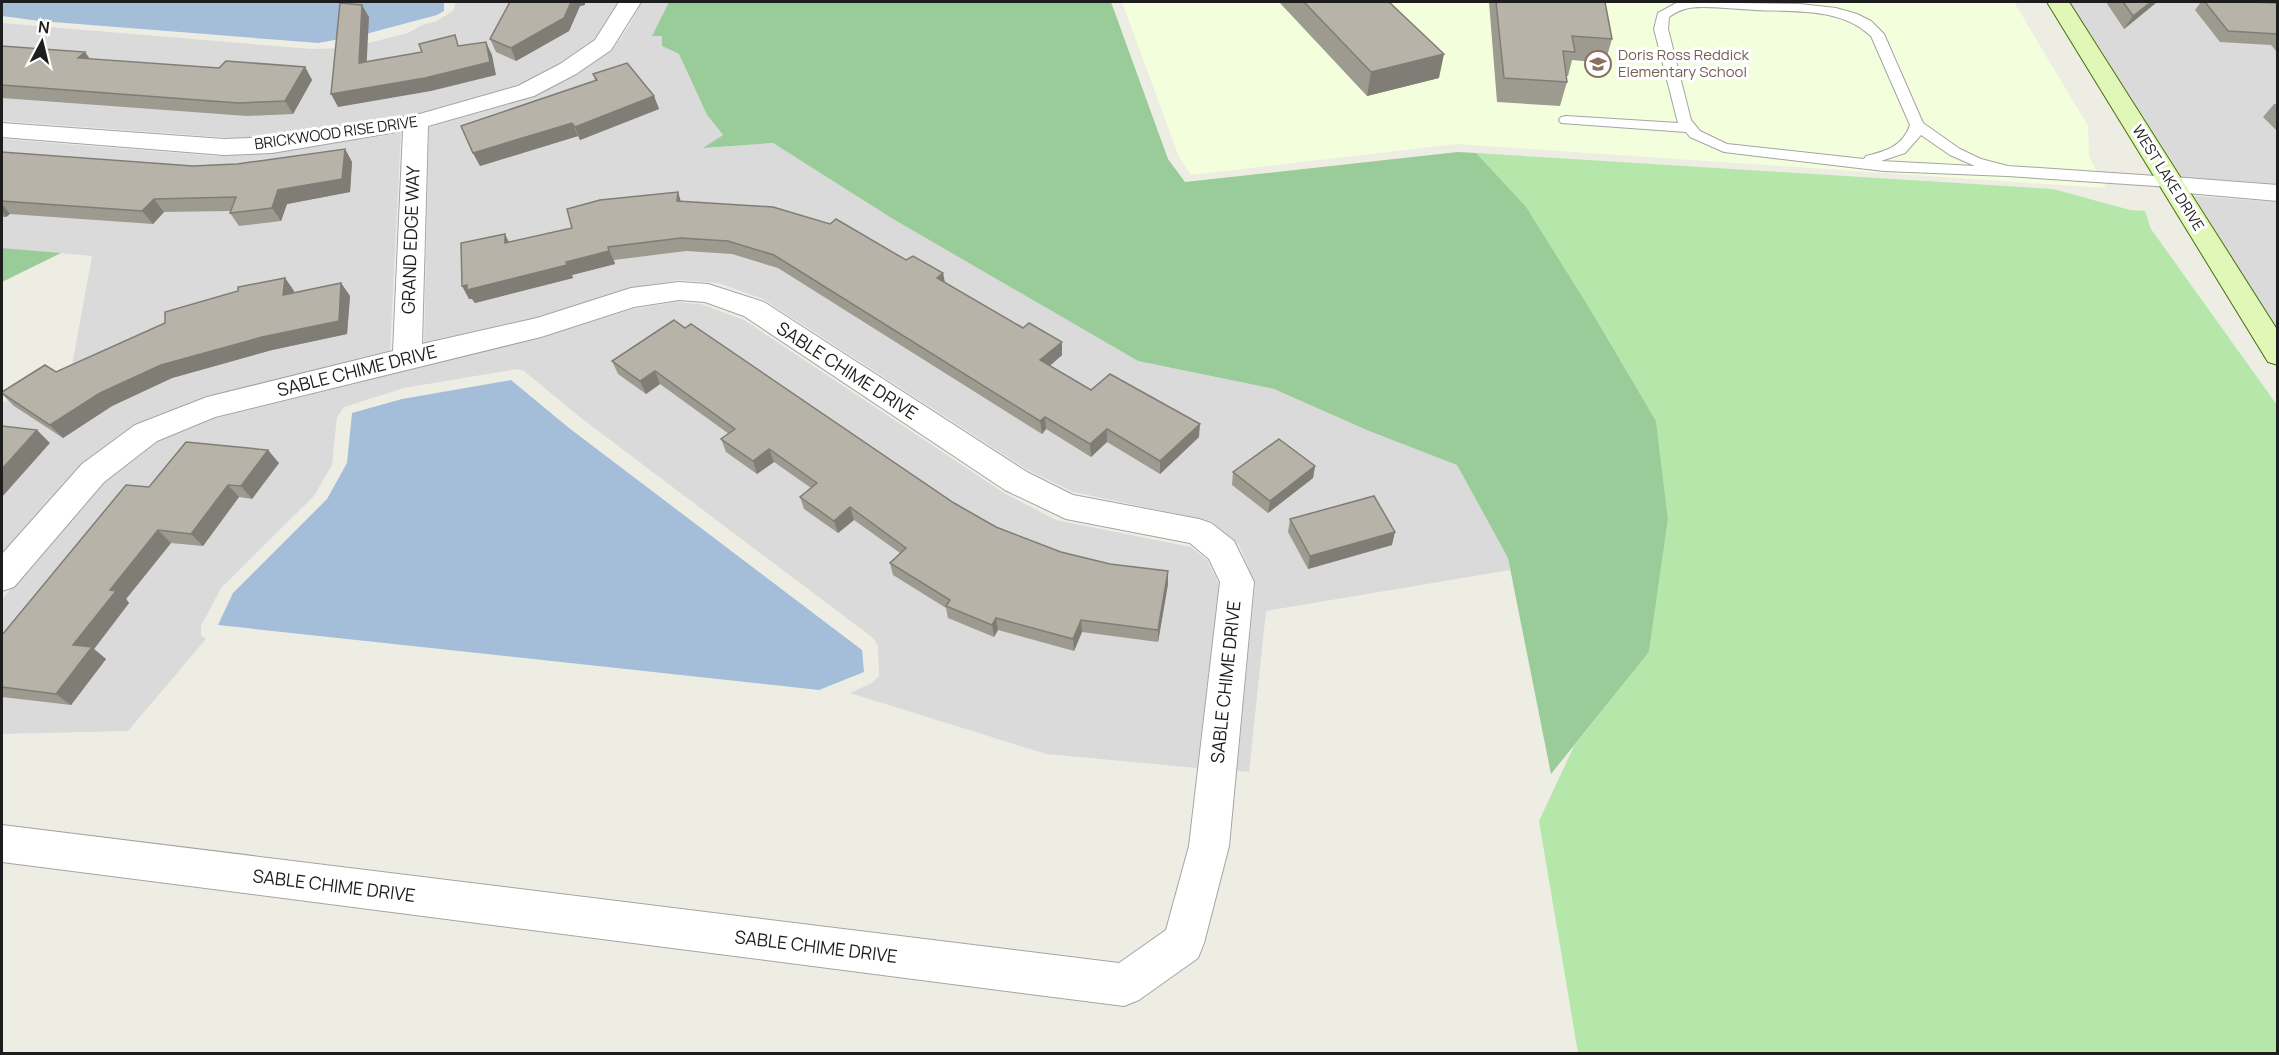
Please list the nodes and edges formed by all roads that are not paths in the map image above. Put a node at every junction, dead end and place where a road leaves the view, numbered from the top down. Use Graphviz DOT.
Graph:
graph roads {
  1 [pos="630,2"];
  2 [pos="2058,2"];
  3 [pos="1566,120"];
  4 [pos="416,122"];
  5 [pos="1917,125"];
  6 [pos="1690,128"];
  7 [pos="2,130"];
  8 [pos="1859,161"];
  9 [pos="2007,171"];
  10 [pos="2172,184"];
  11 [pos="2277,193"];
  12 [pos="2277,355"];
  13 [pos="407,358"];
  14 [pos="2,577"];
  15 [pos="2,844"];
  1 -- 4 [label="street, BRICKWOOD RISE DRIVE"];
  2 -- 10 [label="street, WEST LAKE DRIVE"];
  3 -- 6 [label="lane"];
  4 -- 7 [label="street, BRICKWOOD RISE DRIVE"];
  4 -- 13 [label="street, GRAND EDGE WAY"];
  5 -- 6 [label="lane"];
  5 -- 8 [label="lane"];
  5 -- 9 [label="lane"];
  6 -- 8 [label="lane"];
  8 -- 9 [label="lane"];
  9 -- 10 [label="lane"];
  10 -- 11 [label="street"];
  10 -- 12 [label="street, WEST LAKE DRIVE"];
  13 -- 14 [label="street, SABLE CHIME DRIVE"];
  13 -- 15 [label="street, SABLE CHIME DRIVE"];
}
